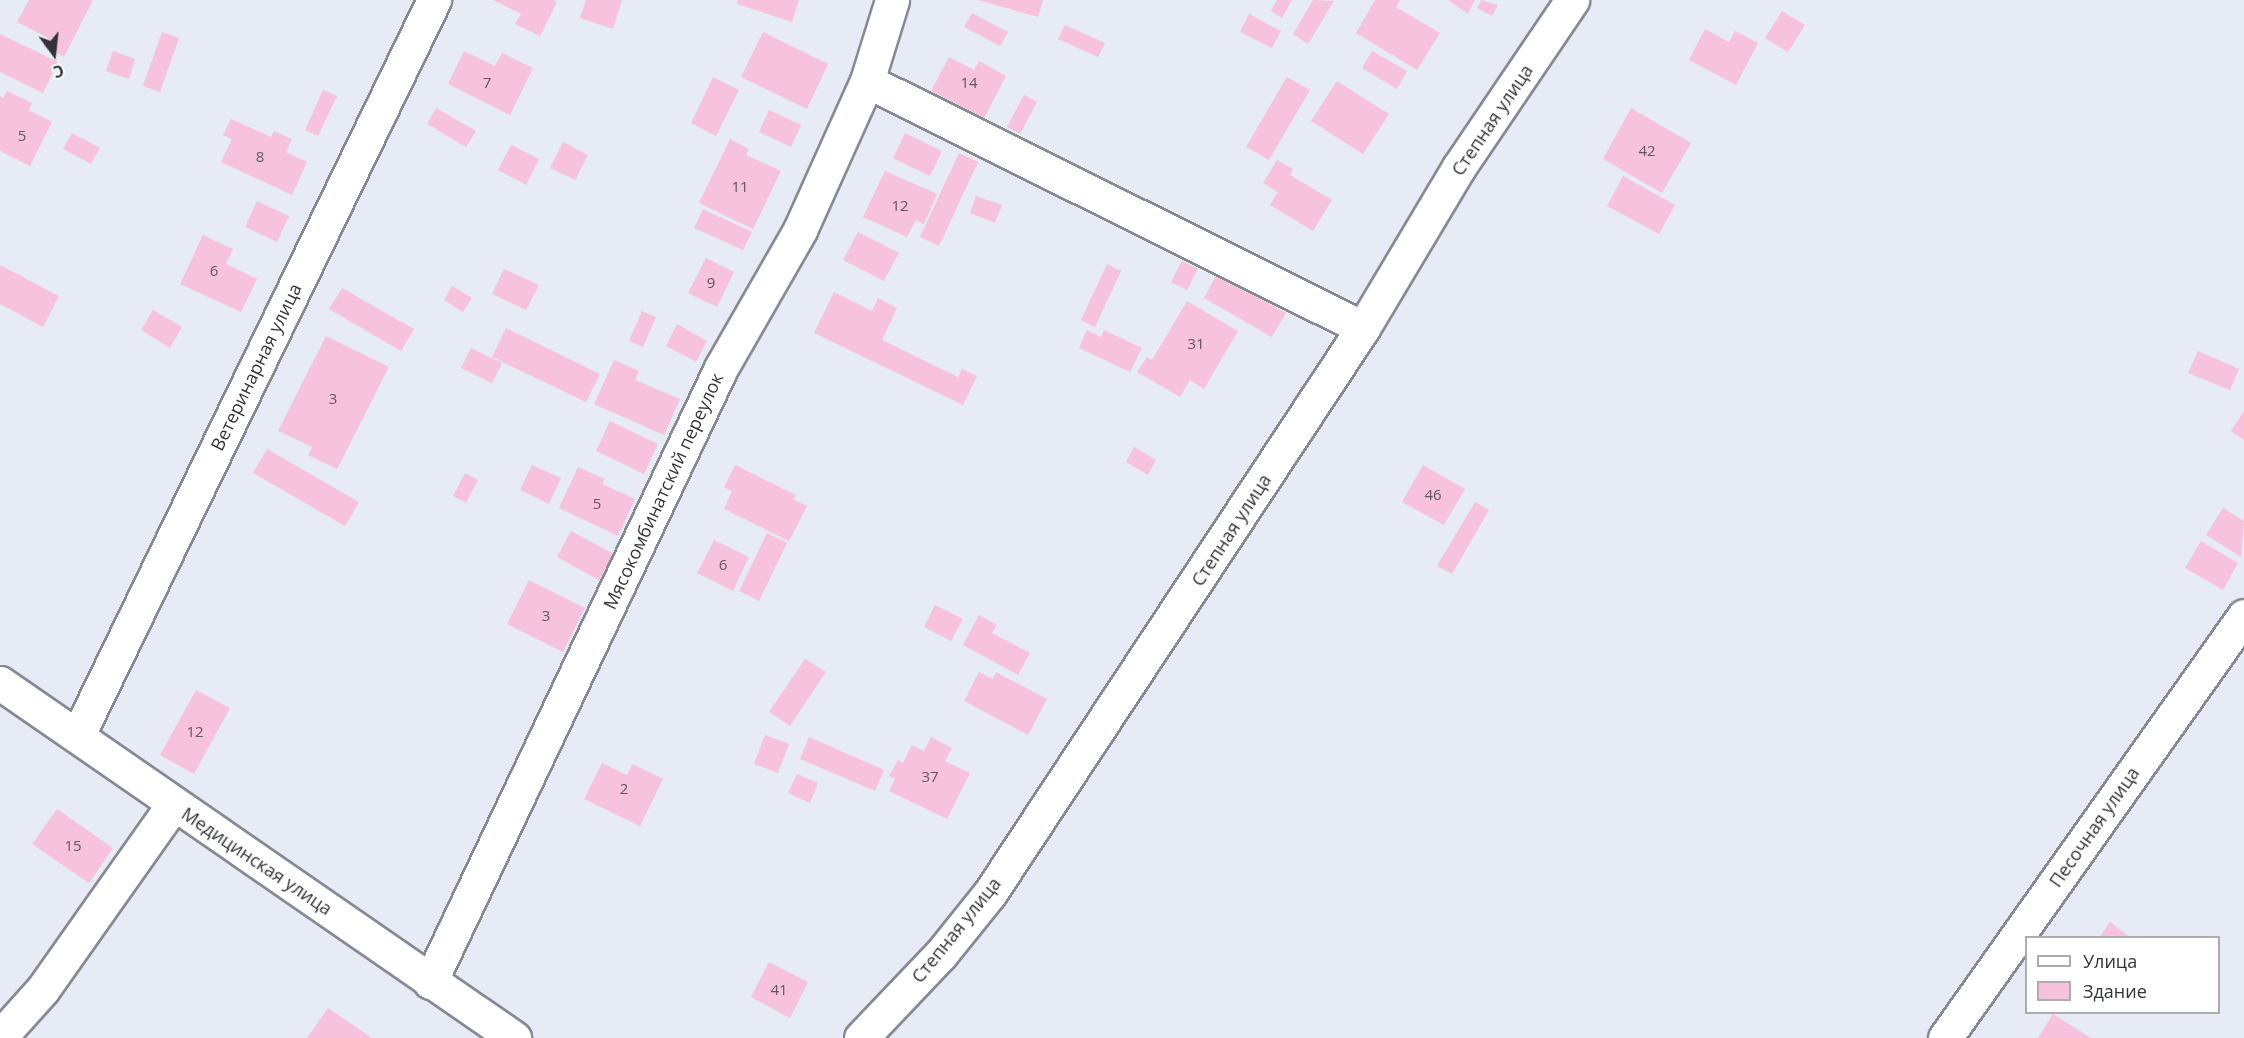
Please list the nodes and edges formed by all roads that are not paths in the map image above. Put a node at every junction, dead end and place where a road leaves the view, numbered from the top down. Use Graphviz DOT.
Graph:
graph roads {
  1 [pos="434,0"];
  2 [pos="892,0"];
  3 [pos="1572,0"];
  4 [pos="867,81"];
  5 [pos="1363,328"];
  6 [pos="2244,616"];
  7 [pos="0,683"];
  8 [pos="78,735"];
  9 [pos="173,805"];
  10 [pos="430,982"];
  11 [pos="0,1037"];
  12 [pos="514,1038"];
  13 [pos="861,1038"];
  14 [pos="1945,1038"];
  1 -- 8 [label="street, Ветеринарная улица"];
  2 -- 4 [label="street, Мясокомбинатский переулок"];
  3 -- 5 [label="street, Степная улица"];
  4 -- 5 [label="street"];
  4 -- 10 [label="street, Мясокомбинатский переулок"];
  5 -- 13 [label="street, Степная улица"];
  6 -- 14 [label="street, Песочная улица"];
  7 -- 8 [label="street, Медицинская улица"];
  8 -- 9 [label="street, Медицинская улица"];
  9 -- 10 [label="street, Медицинская улица"];
  9 -- 11 [label="street"];
  10 -- 12 [label="street, Медицинская улица"];
}
